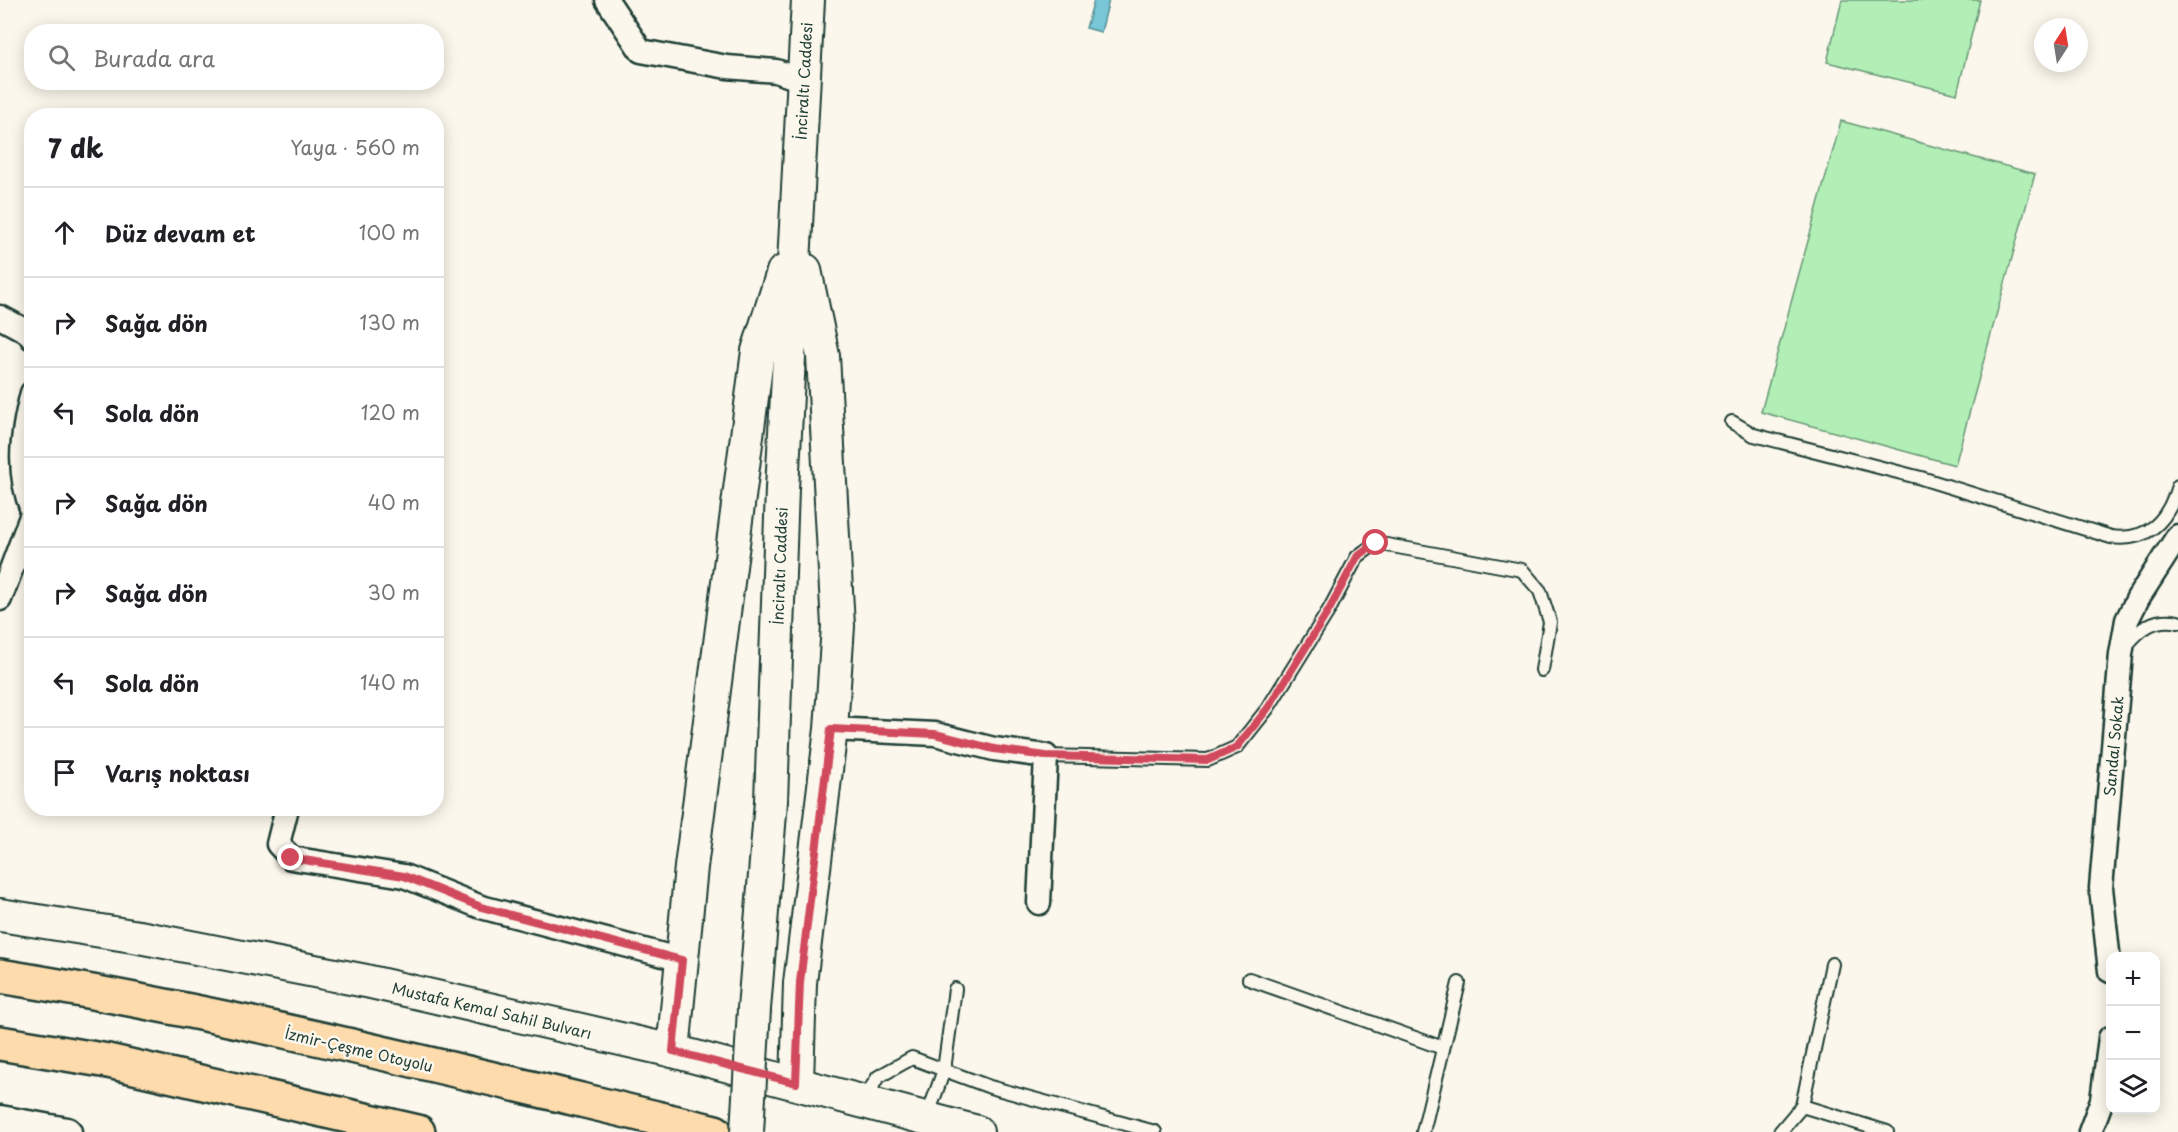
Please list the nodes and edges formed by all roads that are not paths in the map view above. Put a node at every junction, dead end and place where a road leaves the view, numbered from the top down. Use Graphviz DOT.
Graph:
graph roads {
  1 [pos="607,0"];
  2 [pos="808,0"];
  3 [pos="802,80"];
  4 [pos="797,228"];
  5 [pos="0,317"];
  6 [pos="24,331"];
  7 [pos="1732,422"];
  8 [pos="24,442"];
  9 [pos="2178,486"];
  10 [pos="24,492"];
  11 [pos="24,534"];
  12 [pos="2178,536"];
  13 [pos="0,599"];
  14 [pos="2178,622"];
  15 [pos="2121,654"];
  16 [pos="1542,670"];
  17 [pos="831,729"];
  18 [pos="1046,756"];
  19 [pos="285,816"];
  20 [pos="1039,903"];
  21 [pos="0,915"];
  22 [pos="2108,952"];
  23 [pos="682,960"];
  24 [pos="1832,964"];
  25 [pos="0,976"];
  26 [pos="1249,979"];
  27 [pos="1459,983"];
  28 [pos="955,989"];
  29 [pos="0,1043"];
  30 [pos="1443,1048"];
  31 [pos="673,1051"];
  32 [pos="2107,1060"];
  33 [pos="944,1070"];
  34 [pos="796,1083"];
  35 [pos="862,1102"];
  36 [pos="1802,1106"];
  37 [pos="927,1119"];
  38 [pos="0,1120"];
  39 [pos="67,1132"];
  40 [pos="418,1132"];
  41 [pos="716,1132"];
  42 [pos="747,1132"];
  43 [pos="977,1132"];
  44 [pos="1155,1132"];
  45 [pos="1423,1132"];
  46 [pos="1780,1132"];
  47 [pos="1887,1132"];
  48 [pos="2090,1132"];
  1 -- 3 [label="street"];
  2 -- 3 [label="main road, İnciraltı Caddesi"];
  3 -- 4 [label="main road, İnciraltı Caddesi"];
  4 -- 17 [label="main road"];
  4 -- 23 [label="main road"];
  4 -- 42 [label="main road, İnciraltı Caddesi, bridge"];
  5 -- 6 [label="street"];
  7 -- 9 [label="lane"];
  8 -- 10 [label="street"];
  11 -- 13 [label="street"];
  12 -- 15 [label="street, Sandal Sokak"];
  14 -- 15 [label="lane"];
  15 -- 22 [label="street, Sandal Sokak"];
  16 -- 18 [label="lane"];
  17 -- 18 [label="street"];
  17 -- 34 [label="main road"];
  18 -- 20 [label="street"];
  19 -- 23 [label="street"];
  21 -- 31 [label="main road, Mustafa Kemal Sahil Bulvarı"];
  23 -- 31 [label="main road"];
  24 -- 36 [label="lane"];
  25 -- 41 [label="highway, İzmir-Çeşme Otoyolu"];
  26 -- 30 [label="lane"];
  27 -- 30 [label="lane"];
  28 -- 33 [label="lane"];
  29 -- 40 [label="highway"];
  30 -- 45 [label="lane"];
  31 -- 34 [label="main road, Mustafa Kemal Sahil Bulvarı"];
  32 -- 48 [label="street"];
  33 -- 35 [label="lane"];
  33 -- 37 [label="lane"];
  33 -- 44 [label="lane"];
  34 -- 35 [label="main road, Mustafa Kemal Sahil Bulvarı"];
  35 -- 37 [label="main road, Mustafa Kemal Sahil Bulvarı"];
  36 -- 46 [label="lane"];
  36 -- 47 [label="lane"];
  37 -- 43 [label="main road, Mustafa Kemal Sahil Bulvarı"];
  38 -- 39 [label="street"];
}
